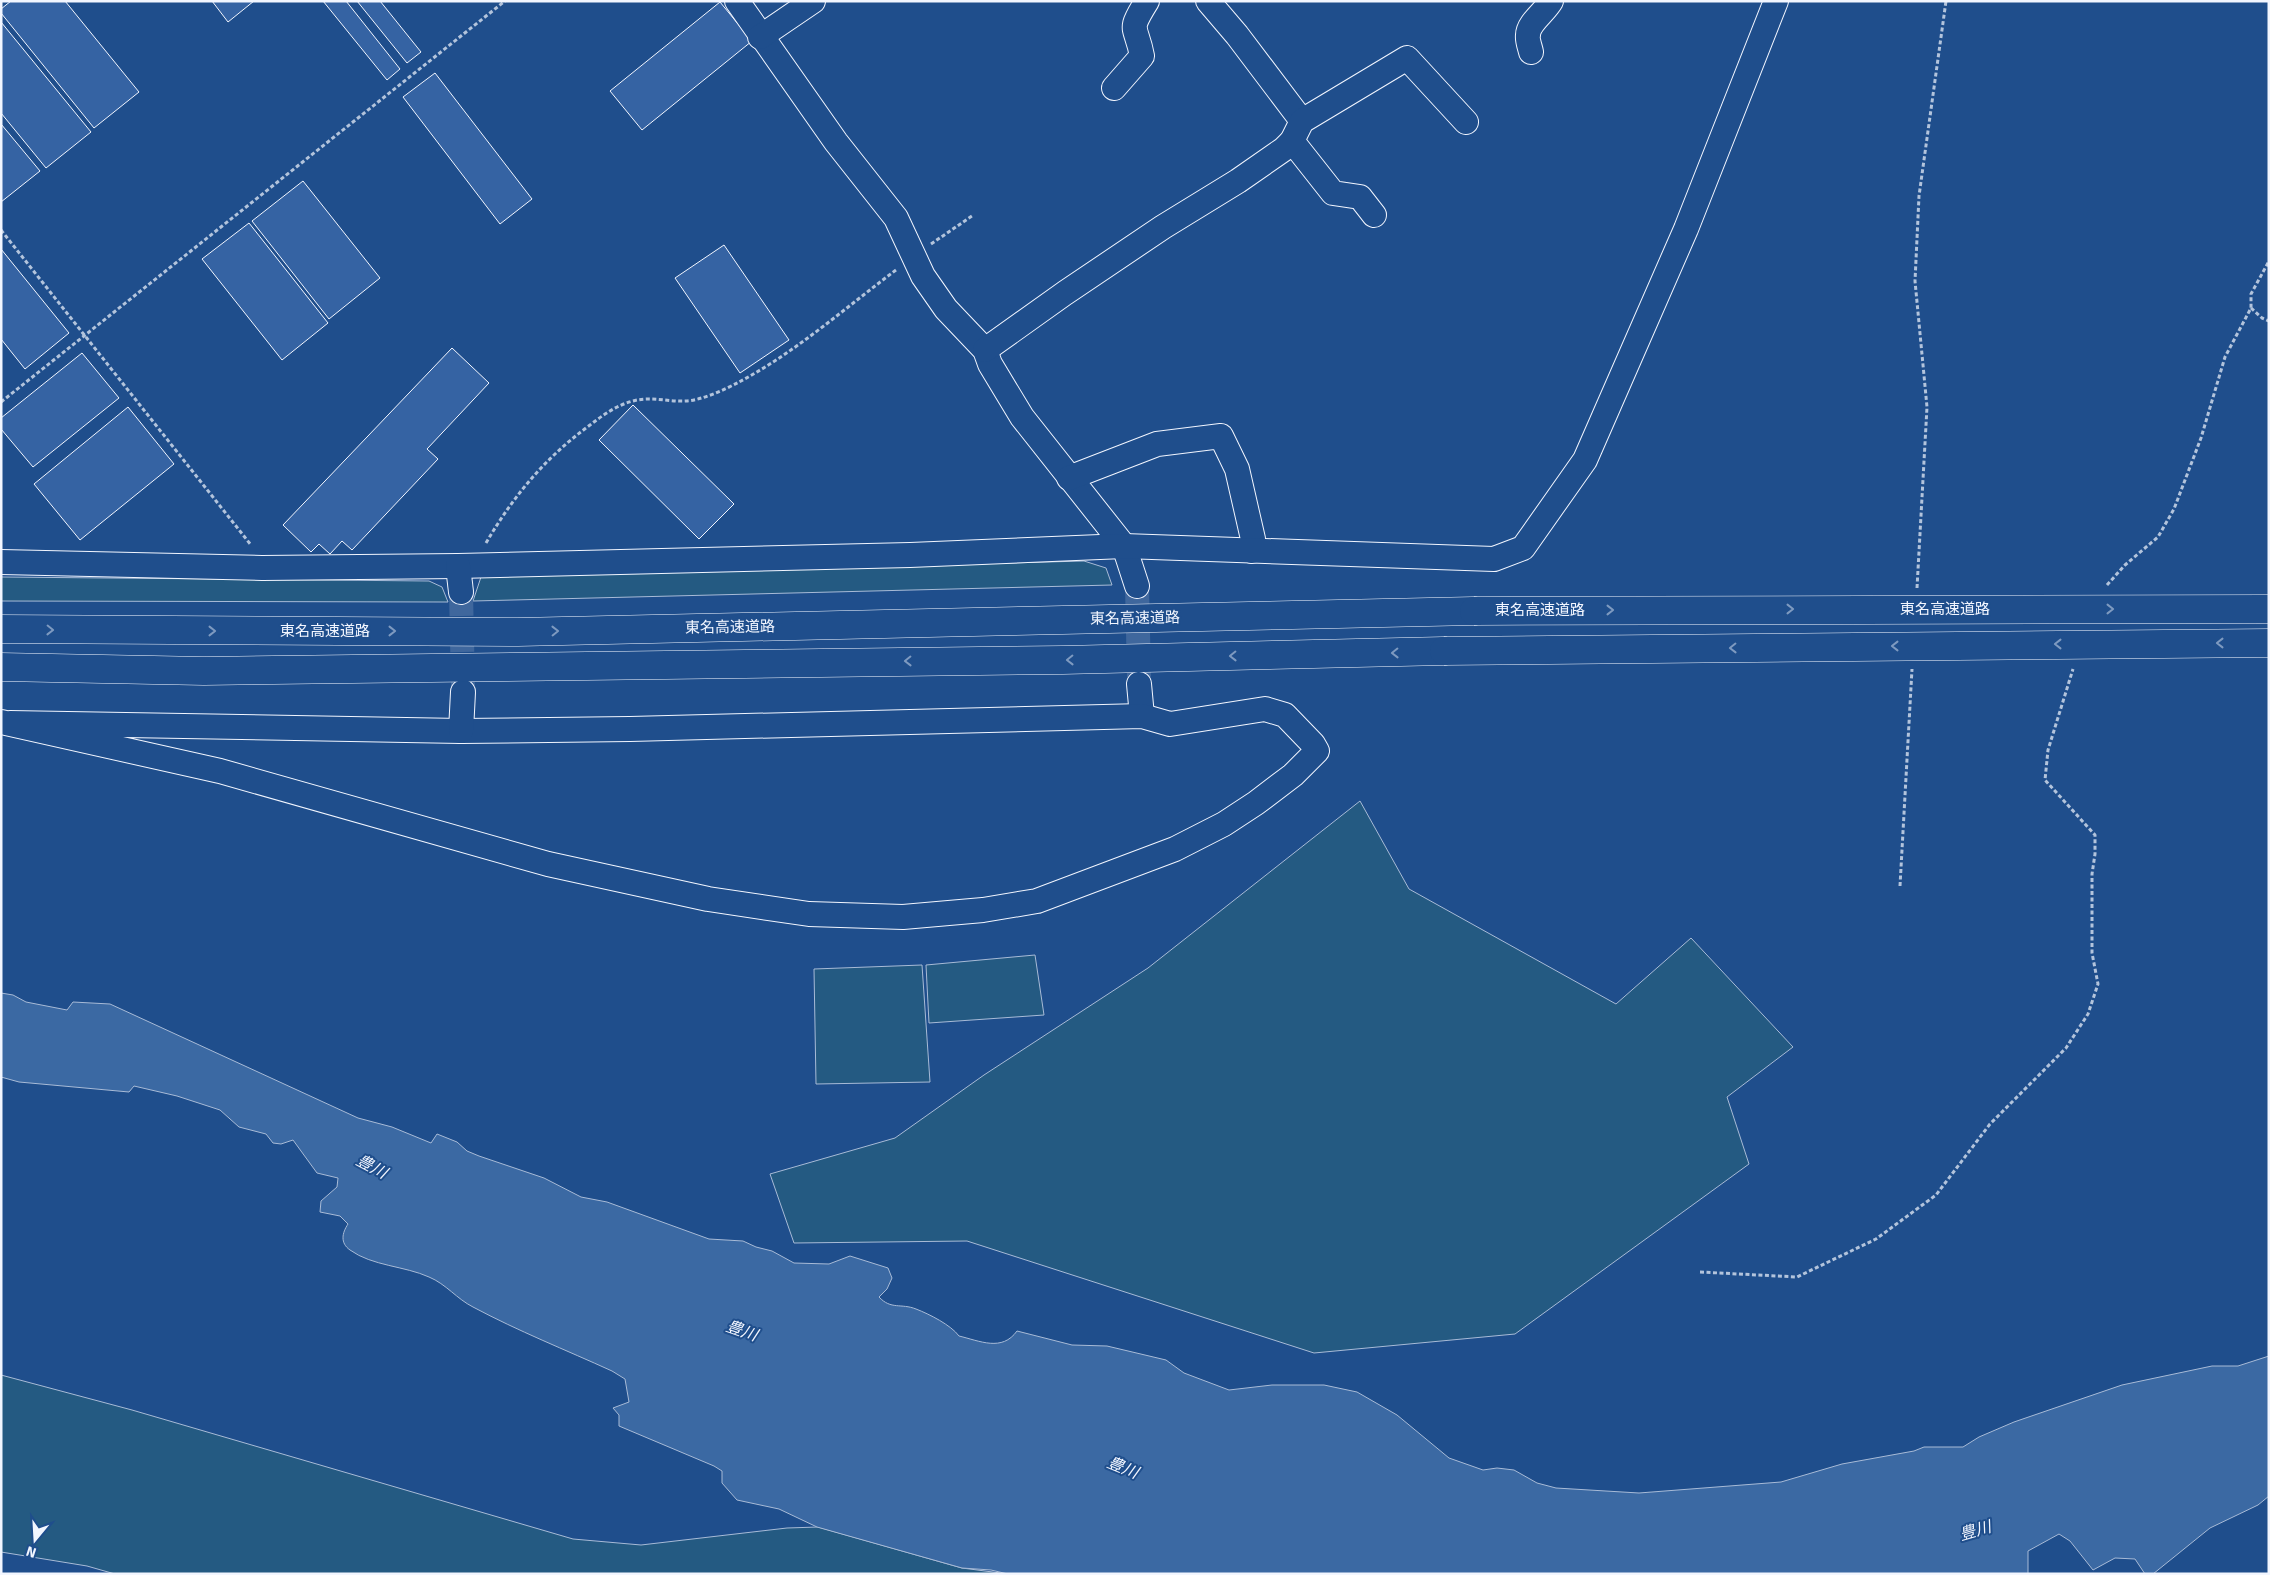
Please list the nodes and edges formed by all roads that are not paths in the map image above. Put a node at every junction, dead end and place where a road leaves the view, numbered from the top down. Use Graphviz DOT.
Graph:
graph roads {
  1 [pos="737,1"];
  2 [pos="813,1"];
  3 [pos="1147,1"];
  4 [pos="1208,1"];
  5 [pos="1551,1"];
  6 [pos="1776,1"];
  7 [pos="760,37"];
  8 [pos="1531,52"];
  9 [pos="1114,88"];
  10 [pos="1466,122"];
  11 [pos="1297,131"];
  12 [pos="1374,215"];
  13 [pos="985,350"];
  14 [pos="1069,478"];
  15 [pos="1124,546"];
  16 [pos="1252,550"];
  17 [pos="1,562"];
  18 [pos="467,566"];
  19 [pos="1137,586"];
  20 [pos="461,592"];
  21 [pos="2269,609"];
  22 [pos="1,629"];
  23 [pos="2269,643"];
  24 [pos="1,667"];
  25 [pos="1139,684"];
  26 [pos="463,692"];
  27 [pos="1142,716"];
  28 [pos="6,723"];
  29 [pos="461,731"];
  1 -- 7 [label="street"];
  2 -- 7 [label="street"];
  3 -- 9 [label="street"];
  4 -- 11 [label="street"];
  5 -- 8 [label="street"];
  6 -- 16 [label="street"];
  7 -- 13 [label="street"];
  10 -- 11 [label="street"];
  11 -- 12 [label="street"];
  11 -- 13 [label="street"];
  13 -- 14 [label="street"];
  14 -- 15 [label="street"];
  14 -- 16 [label="street"];
  15 -- 16 [label="street"];
  15 -- 18 [label="street"];
  15 -- 19 [label="street"];
  17 -- 18 [label="street"];
  18 -- 20 [label="street"];
  22 -- 21 [label="highway, 東名高速道路, one-way, bridge"];
  23 -- 24 [label="highway, one-way, bridge"];
  25 -- 27 [label="street"];
  26 -- 29 [label="street"];
  27 -- 28 [label="street"];
  27 -- 29 [label="street"];
  28 -- 29 [label="street"];
}
